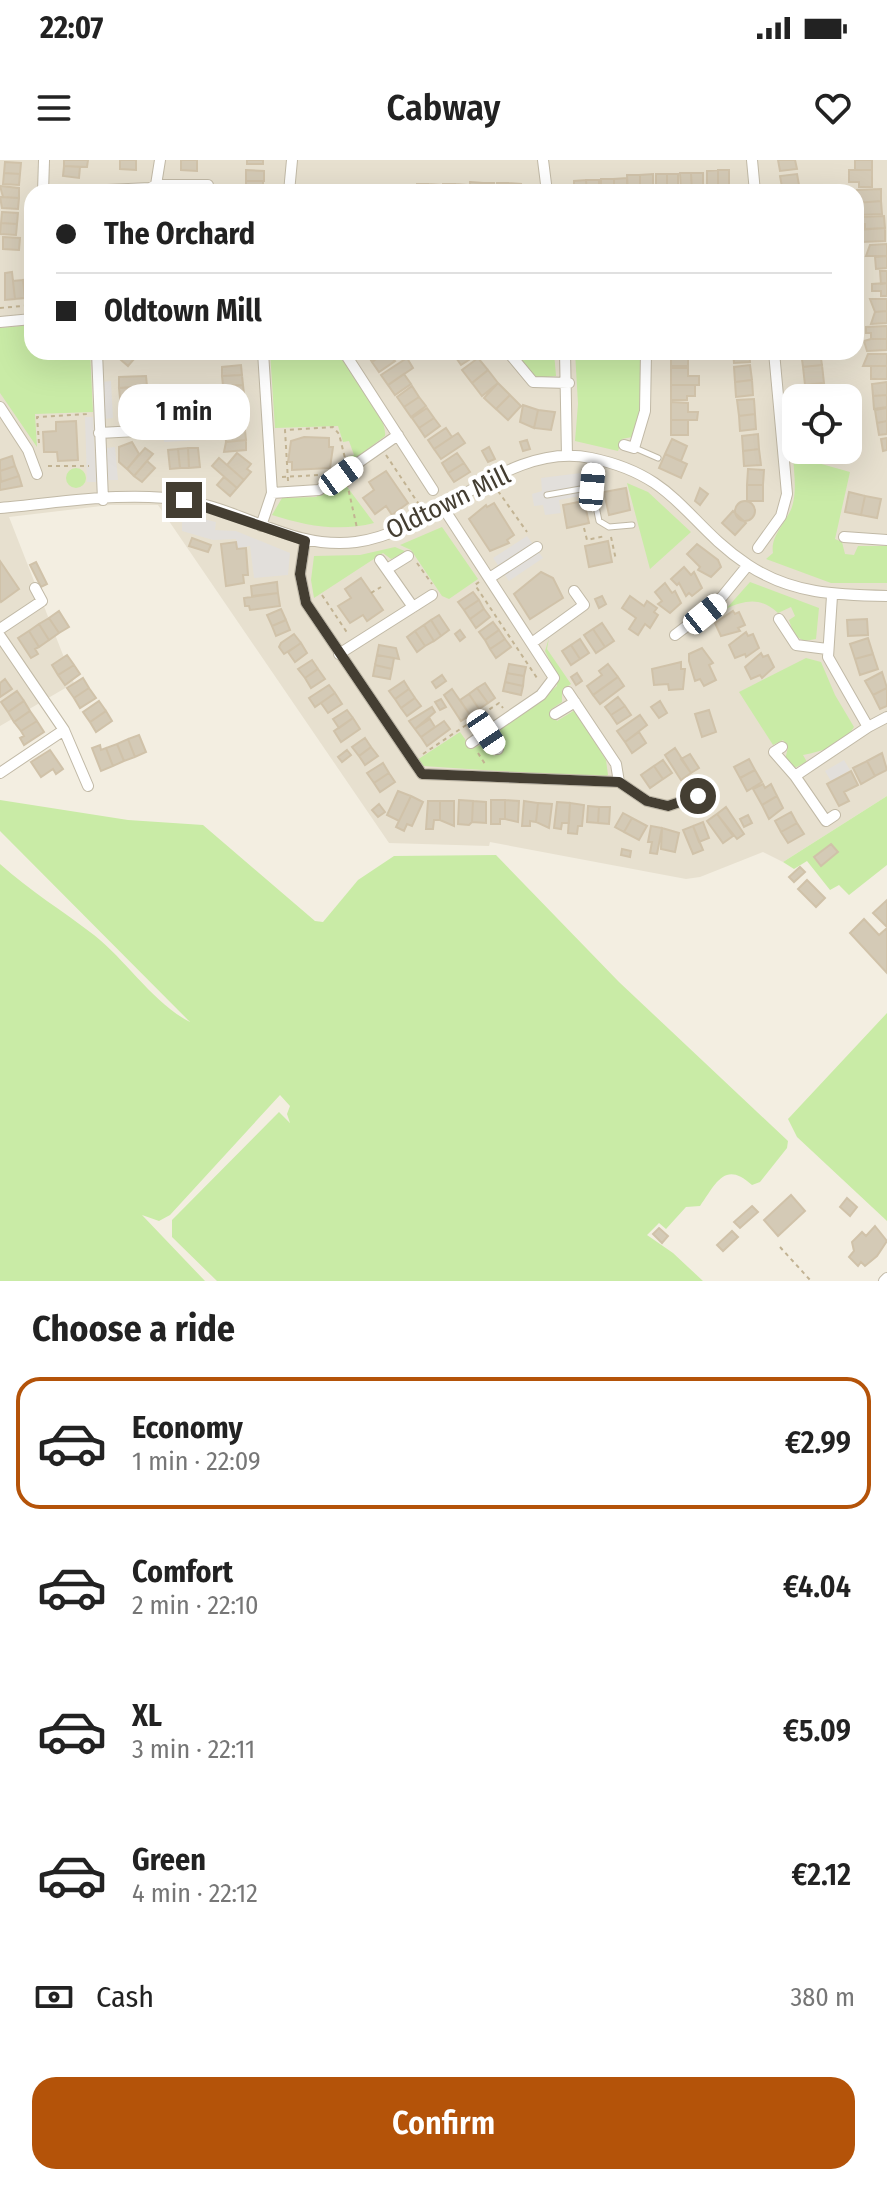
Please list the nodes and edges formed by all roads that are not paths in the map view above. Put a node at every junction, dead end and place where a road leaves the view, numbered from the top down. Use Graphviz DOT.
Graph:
graph roads {
  1 [pos="44,160"];
  2 [pos="160,160"];
  3 [pos="292,160"];
  4 [pos="543,160"];
  5 [pos="752,160"];
  6 [pos="43,184"];
  7 [pos="156,184"];
  8 [pos="290,184"];
  9 [pos="546,184"];
  10 [pos="754,184"];
  11 [pos="24,320"];
  12 [pos="0,322"];
  13 [pos="97,360"];
  14 [pos="264,360"];
  15 [pos="349,360"];
  16 [pos="515,360"];
  17 [pos="566,360"];
  18 [pos="646,360"];
  19 [pos="775,360"];
  20 [pos="569,383"];
  21 [pos="0,407"];
  22 [pos="195,428"];
  23 [pos="99,433"];
  24 [pos="398,435"];
  25 [pos="629,446"];
  26 [pos="567,456"];
  27 [pos="658,458"];
  28 [pos="597,459"];
  29 [pos="41,470"];
  30 [pos="592,487"];
  31 [pos="433,490"];
  32 [pos="272,493"];
  33 [pos="547,495"];
  34 [pos="103,500"];
  35 [pos="0,508"];
  36 [pos="444,509"];
  37 [pos="632,525"];
  38 [pos="261,526"];
  39 [pos="887,540"];
  40 [pos="305,541"];
  41 [pos="850,542"];
  42 [pos="537,547"];
  43 [pos="758,548"];
  44 [pos="408,556"];
  45 [pos="748,565"];
  46 [pos="491,576"];
  47 [pos="35,588"];
  48 [pos="574,591"];
  49 [pos="432,595"];
  50 [pos="832,596"];
  51 [pos="887,596"];
  52 [pos="413,607"];
  53 [pos="779,619"];
  54 [pos="0,629"];
  55 [pos="675,635"];
  56 [pos="0,636"];
  57 [pos="533,642"];
  58 [pos="827,649"];
  59 [pos="339,654"];
  60 [pos="555,714"];
  61 [pos="887,717"];
  62 [pos="868,727"];
  63 [pos="64,730"];
  64 [pos="486,732"];
  65 [pos="471,743"];
  66 [pos="782,747"];
  67 [pos="498,749"];
  68 [pos="0,773"];
  69 [pos="795,776"];
  70 [pos="619,782"];
  71 [pos="88,786"];
  72 [pos="698,796"];
  73 [pos="835,815"];
  1 -- 6 [label="street"];
  2 -- 7 [label="street"];
  3 -- 8 [label="street"];
  4 -- 9 [label="street"];
  5 -- 10 [label="street"];
  11 -- 12 [label="street"];
  13 -- 23 [label="street"];
  14 -- 32 [label="street"];
  15 -- 24 [label="street"];
  16 -- 20 [label="street"];
  17 -- 20 [label="street"];
  18 -- 25 [label="street"];
  19 -- 43 [label="street"];
  20 -- 26 [label="street"];
  21 -- 29 [label="street"];
  22 -- 23 [label="street"];
  23 -- 34 [label="street"];
  24 -- 31 [label="street"];
  24 -- 32 [label="street"];
  25 -- 27 [label="lane"];
  26 -- 28 [label="street, Oldtown Mill"];
  26 -- 36 [label="street, Oldtown Mill"];
  28 -- 30 [label="lane"];
  28 -- 45 [label="street, Oldtown Mill"];
  30 -- 33 [label="lane"];
  30 -- 37 [label="lane"];
  32 -- 38 [label="street"];
  34 -- 35 [label="street, Oldtown Mill"];
  34 -- 38 [label="street, Oldtown Mill"];
  36 -- 40 [label="street, Oldtown Mill"];
  36 -- 46 [label="street"];
  38 -- 40 [label="street, Oldtown Mill"];
  39 -- 41 [label="street"];
  40 -- 59 [label="street"];
  42 -- 46 [label="street"];
  44 -- 52 [label="street"];
  45 -- 50 [label="street, Oldtown Mill"];
  45 -- 55 [label="street"];
  46 -- 57 [label="street"];
  47 -- 54 [label="street"];
  48 -- 57 [label="street"];
  49 -- 52 [label="street"];
  50 -- 51 [label="street, Oldtown Mill"];
  50 -- 58 [label="street"];
  52 -- 59 [label="street"];
  53 -- 58 [label="street"];
  56 -- 63 [label="street"];
  57 -- 64 [label="street"];
  58 -- 62 [label="street"];
  59 -- 70 [label="street"];
  60 -- 70 [label="street"];
  61 -- 62 [label="street"];
  62 -- 69 [label="street"];
  63 -- 68 [label="street"];
  63 -- 71 [label="street"];
  64 -- 65 [label="street"];
  64 -- 67 [label="street"];
  66 -- 69 [label="street"];
  69 -- 73 [label="street"];
  70 -- 72 [label="street"];
}
